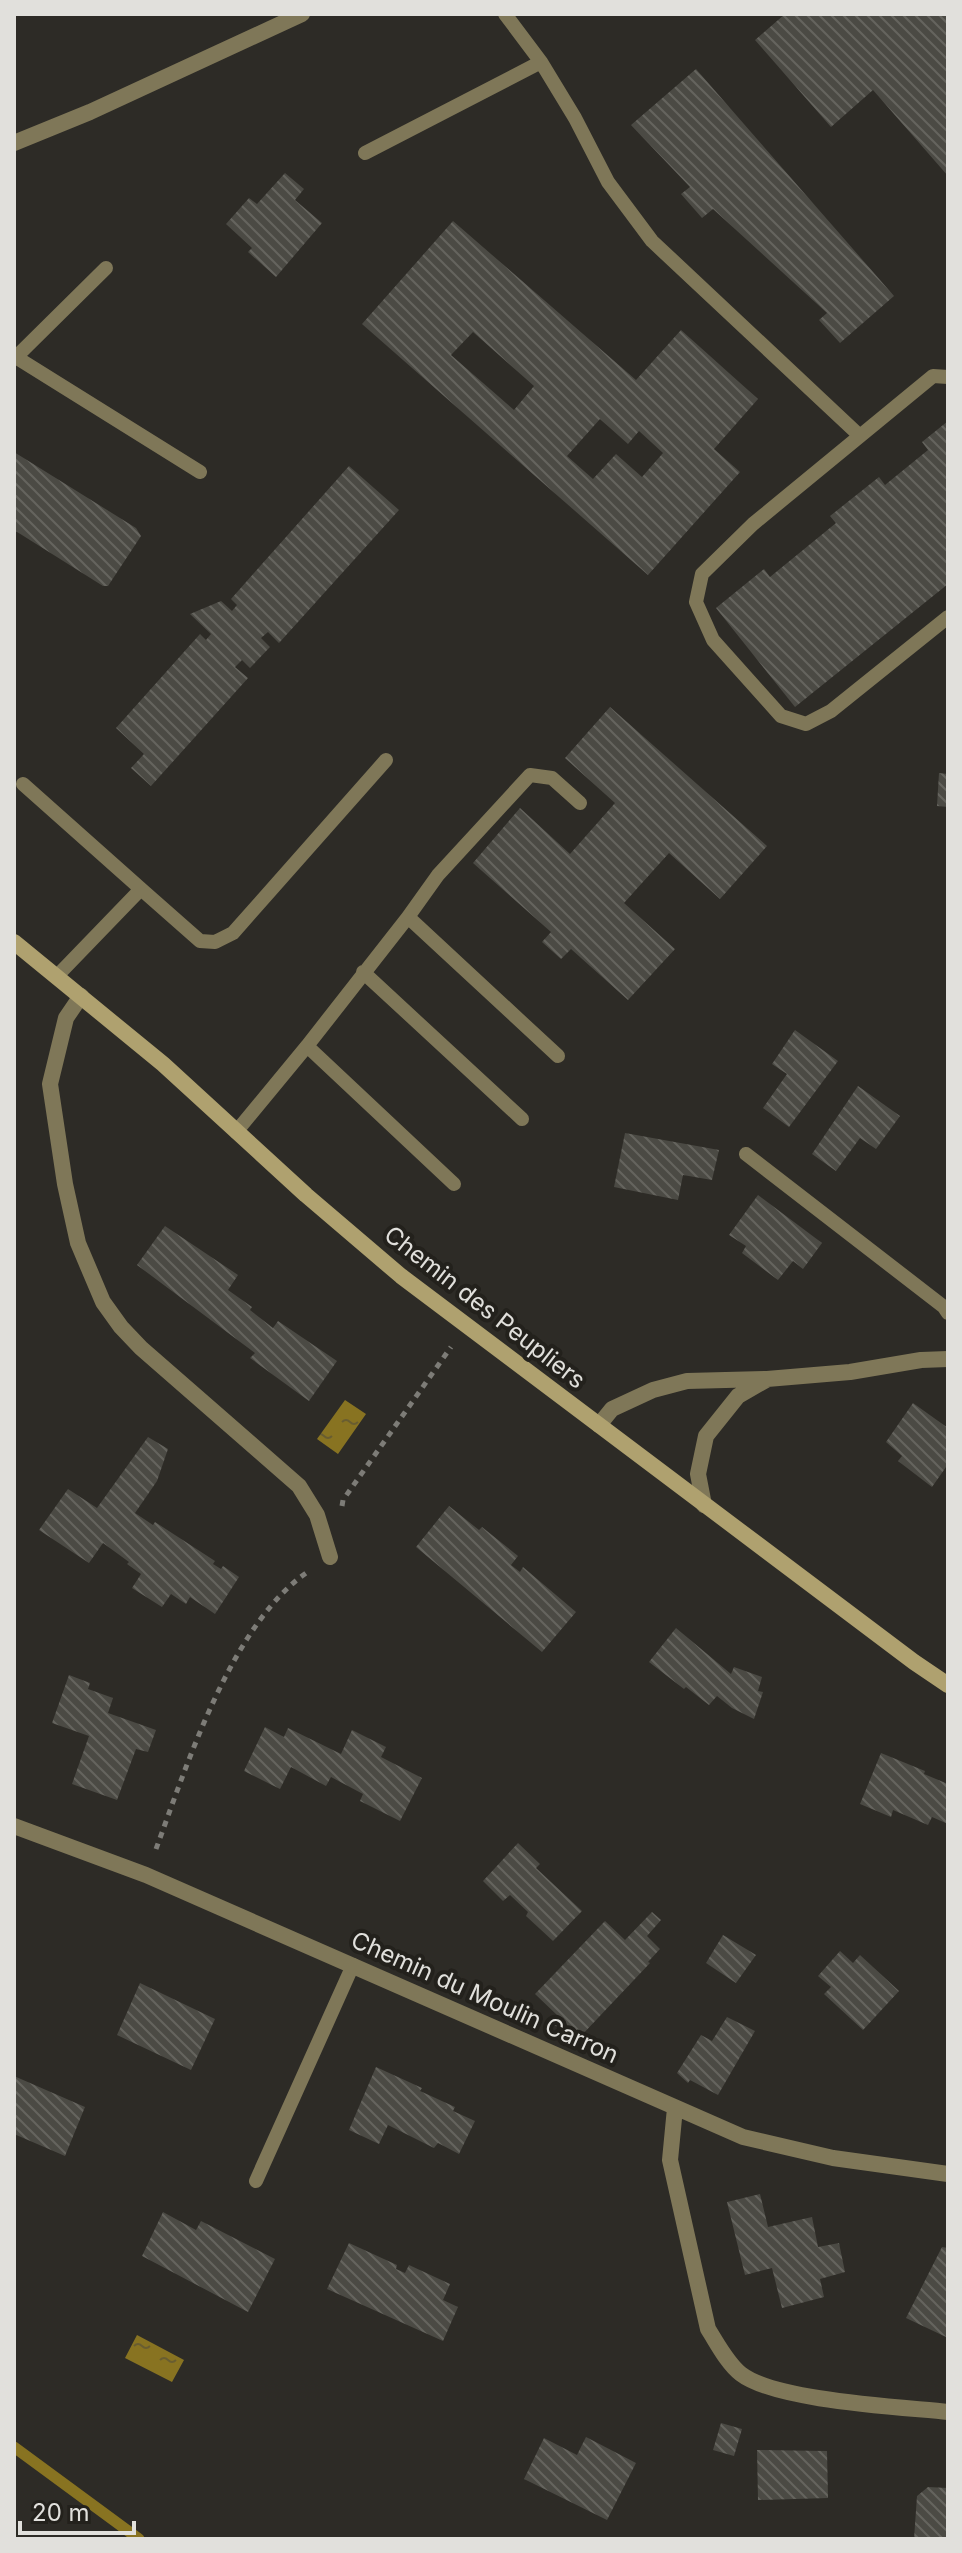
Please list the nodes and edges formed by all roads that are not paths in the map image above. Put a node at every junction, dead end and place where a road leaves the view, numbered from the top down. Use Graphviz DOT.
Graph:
graph roads {
  1 [pos="302,14"];
  2 [pos="505,14"];
  3 [pos="541,62"];
  4 [pos="14,143"];
  5 [pos="365,153"];
  6 [pos="106,268"];
  7 [pos="15,356"];
  8 [pos="948,377"];
  9 [pos="860,436"];
  10 [pos="200,472"];
  11 [pos="948,617"];
  12 [pos="386,760"];
  13 [pos="23,784"];
  14 [pos="580,803"];
  15 [pos="141,889"];
  16 [pos="408,917"];
  17 [pos="14,942"];
  18 [pos="363,972"];
  19 [pos="57,976"];
  20 [pos="81,996"];
  21 [pos="307,1046"];
  22 [pos="558,1056"];
  23 [pos="522,1119"];
  24 [pos="236,1132"];
  25 [pos="746,1154"];
  26 [pos="454,1184"];
  27 [pos="948,1313"];
  28 [pos="948,1359"];
  29 [pos="767,1379"];
  30 [pos="599,1425"];
  31 [pos="704,1505"];
  32 [pos="330,1557"];
  33 [pos="948,1685"];
  34 [pos="14,1826"];
  35 [pos="353,1965"];
  36 [pos="675,2108"];
  37 [pos="948,2174"];
  38 [pos="256,2181"];
  39 [pos="948,2412"];
  1 -- 4 [label="street"];
  2 -- 3 [label="lane"];
  3 -- 5 [label="lane"];
  3 -- 9 [label="lane"];
  6 -- 7 [label="lane"];
  7 -- 10 [label="lane"];
  8 -- 9 [label="lane"];
  9 -- 11 [label="lane"];
  12 -- 15 [label="lane"];
  13 -- 15 [label="lane"];
  14 -- 16 [label="lane"];
  15 -- 19 [label="lane"];
  16 -- 18 [label="lane"];
  16 -- 22 [label="lane"];
  17 -- 19 [label="street, Chemin des Peupliers"];
  18 -- 21 [label="lane"];
  18 -- 23 [label="lane"];
  19 -- 20 [label="street, Chemin des Peupliers"];
  20 -- 24 [label="street, Chemin des Peupliers"];
  20 -- 32 [label="street"];
  21 -- 24 [label="lane"];
  21 -- 26 [label="lane"];
  24 -- 30 [label="street, Chemin des Peupliers"];
  25 -- 27 [label="lane"];
  28 -- 29 [label="street"];
  29 -- 30 [label="street"];
  29 -- 31 [label="street"];
  30 -- 31 [label="street, Chemin des Peupliers"];
  31 -- 33 [label="street, Chemin des Peupliers"];
  34 -- 35 [label="street, Chemin du Moulin Carron"];
  35 -- 36 [label="street, Chemin du Moulin Carron"];
  35 -- 38 [label="lane"];
  36 -- 37 [label="street, Chemin du Moulin Carron"];
  36 -- 39 [label="street"];
}
